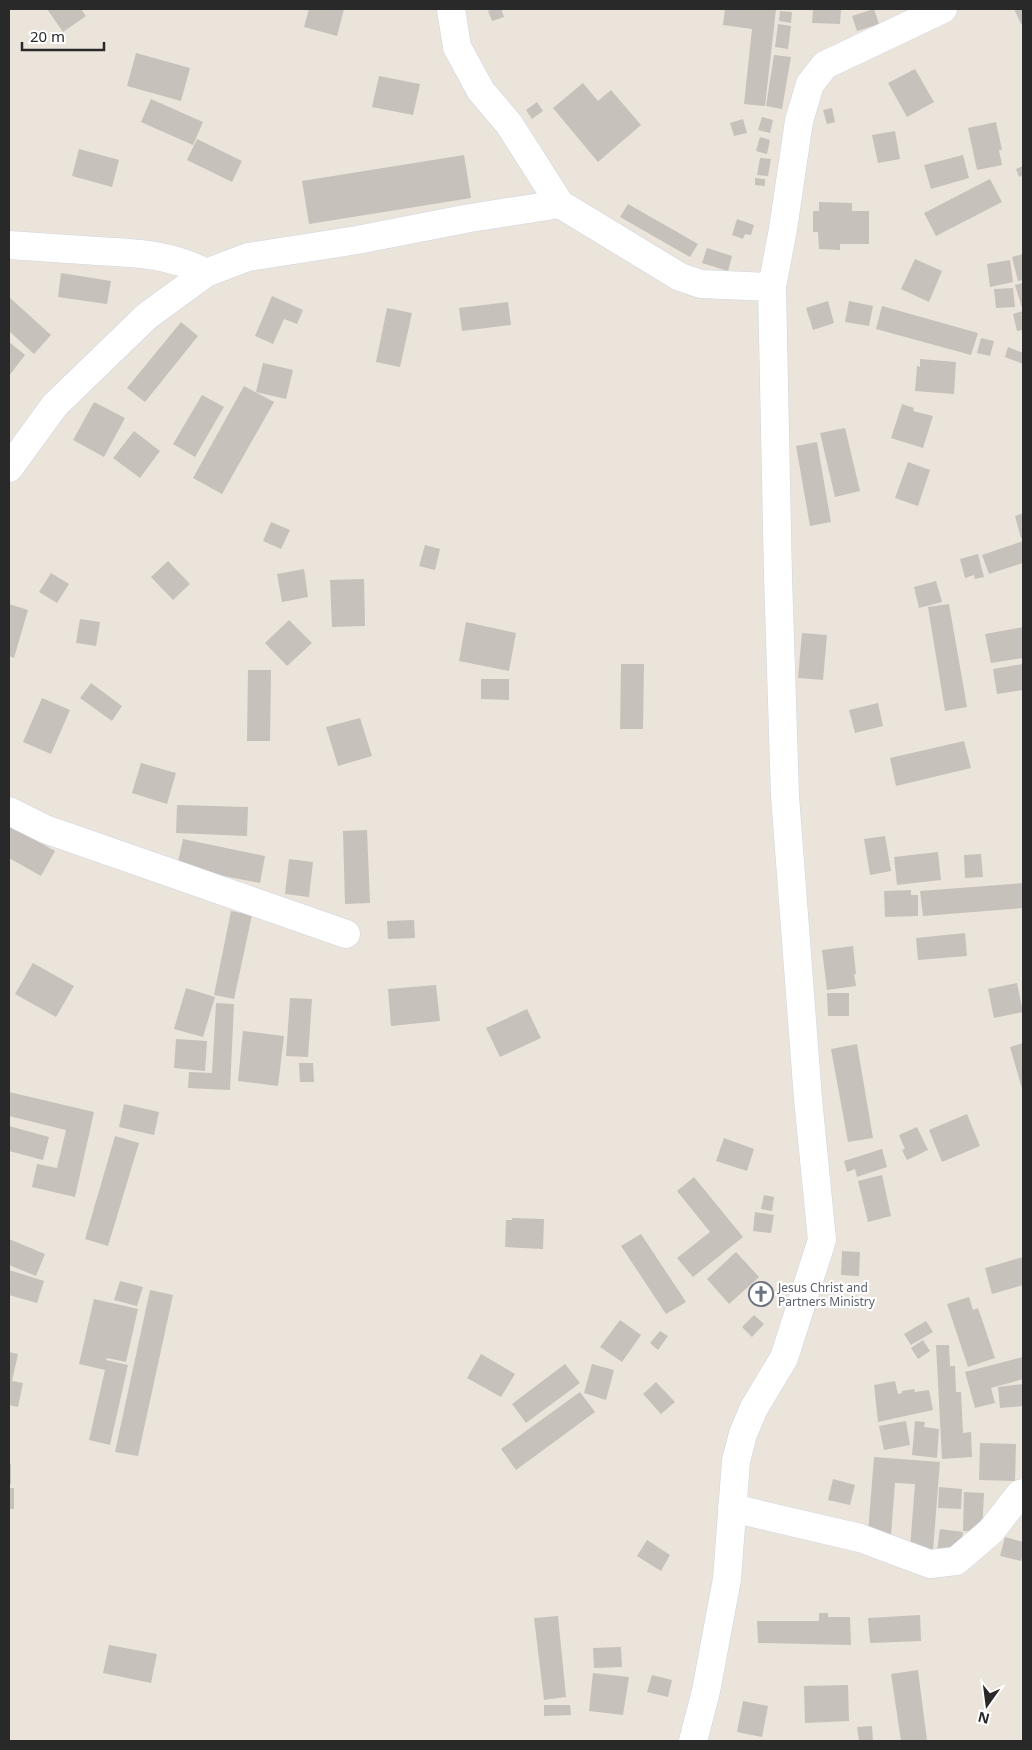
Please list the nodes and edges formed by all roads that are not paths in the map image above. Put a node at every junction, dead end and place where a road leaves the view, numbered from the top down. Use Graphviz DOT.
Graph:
graph roads {
  1 [pos="451,9"];
  2 [pos="944,9"];
  3 [pos="560,204"];
  4 [pos="9,245"];
  5 [pos="206,272"];
  6 [pos="772,287"];
  7 [pos="9,468"];
  8 [pos="9,811"];
  9 [pos="346,934"];
  10 [pos="1023,1493"];
  11 [pos="732,1508"];
  12 [pos="693,1741"];
  1 -- 3 [label="street"];
  2 -- 6 [label="street"];
  3 -- 5 [label="street"];
  3 -- 6 [label="street"];
  4 -- 5 [label="street"];
  5 -- 7 [label="street"];
  6 -- 11 [label="street"];
  8 -- 9 [label="street"];
  10 -- 11 [label="street"];
  11 -- 12 [label="street"];
}
